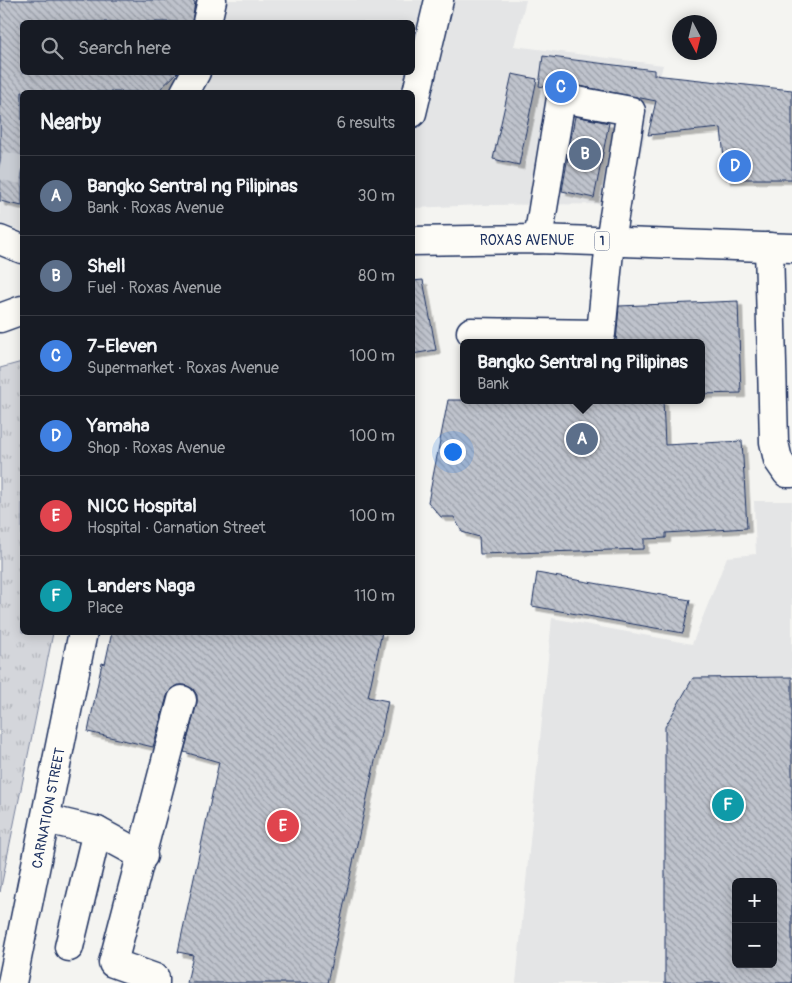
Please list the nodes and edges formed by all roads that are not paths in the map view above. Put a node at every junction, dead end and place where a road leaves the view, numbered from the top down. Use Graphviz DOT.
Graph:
graph roads {
  1 [pos="212,0"];
  2 [pos="439,0"];
  3 [pos="207,20"];
  4 [pos="194,75"];
  5 [pos="186,90"];
  6 [pos="415,100"];
  7 [pos="538,239"];
  8 [pos="0,240"];
  9 [pos="415,241"];
  10 [pos="610,242"];
  11 [pos="20,248"];
  12 [pos="781,248"];
  13 [pos="20,311"];
  14 [pos="0,318"];
  15 [pos="471,332"];
  16 [pos="792,473"];
  17 [pos="82,635"];
  18 [pos="182,700"];
  19 [pos="46,819"];
  20 [pos="97,831"];
  21 [pos="143,856"];
  22 [pos="69,947"];
  23 [pos="12,983"];
  24 [pos="155,983"];
  1 -- 3 [label="main road"];
  2 -- 6 [label="main road"];
  4 -- 5 [label="main road"];
  7 -- 9 [label="main road, ROXAS AVENUE / 1"];
  7 -- 10 [label="main road, ROXAS AVENUE / 1"];
  7 -- 10 [label="main road"];
  8 -- 11 [label="main road"];
  10 -- 12 [label="main road, ROXAS AVENUE / 1"];
  10 -- 15 [label="main road"];
  12 -- 16 [label="main road"];
  13 -- 14 [label="main road"];
  17 -- 19 [label="main road, CARNATION STREET"];
  18 -- 21 [label="main road"];
  19 -- 20 [label="main road"];
  19 -- 23 [label="main road, CARNATION STREET"];
  20 -- 21 [label="main road"];
  20 -- 22 [label="main road"];
  21 -- 24 [label="main road"];
}
